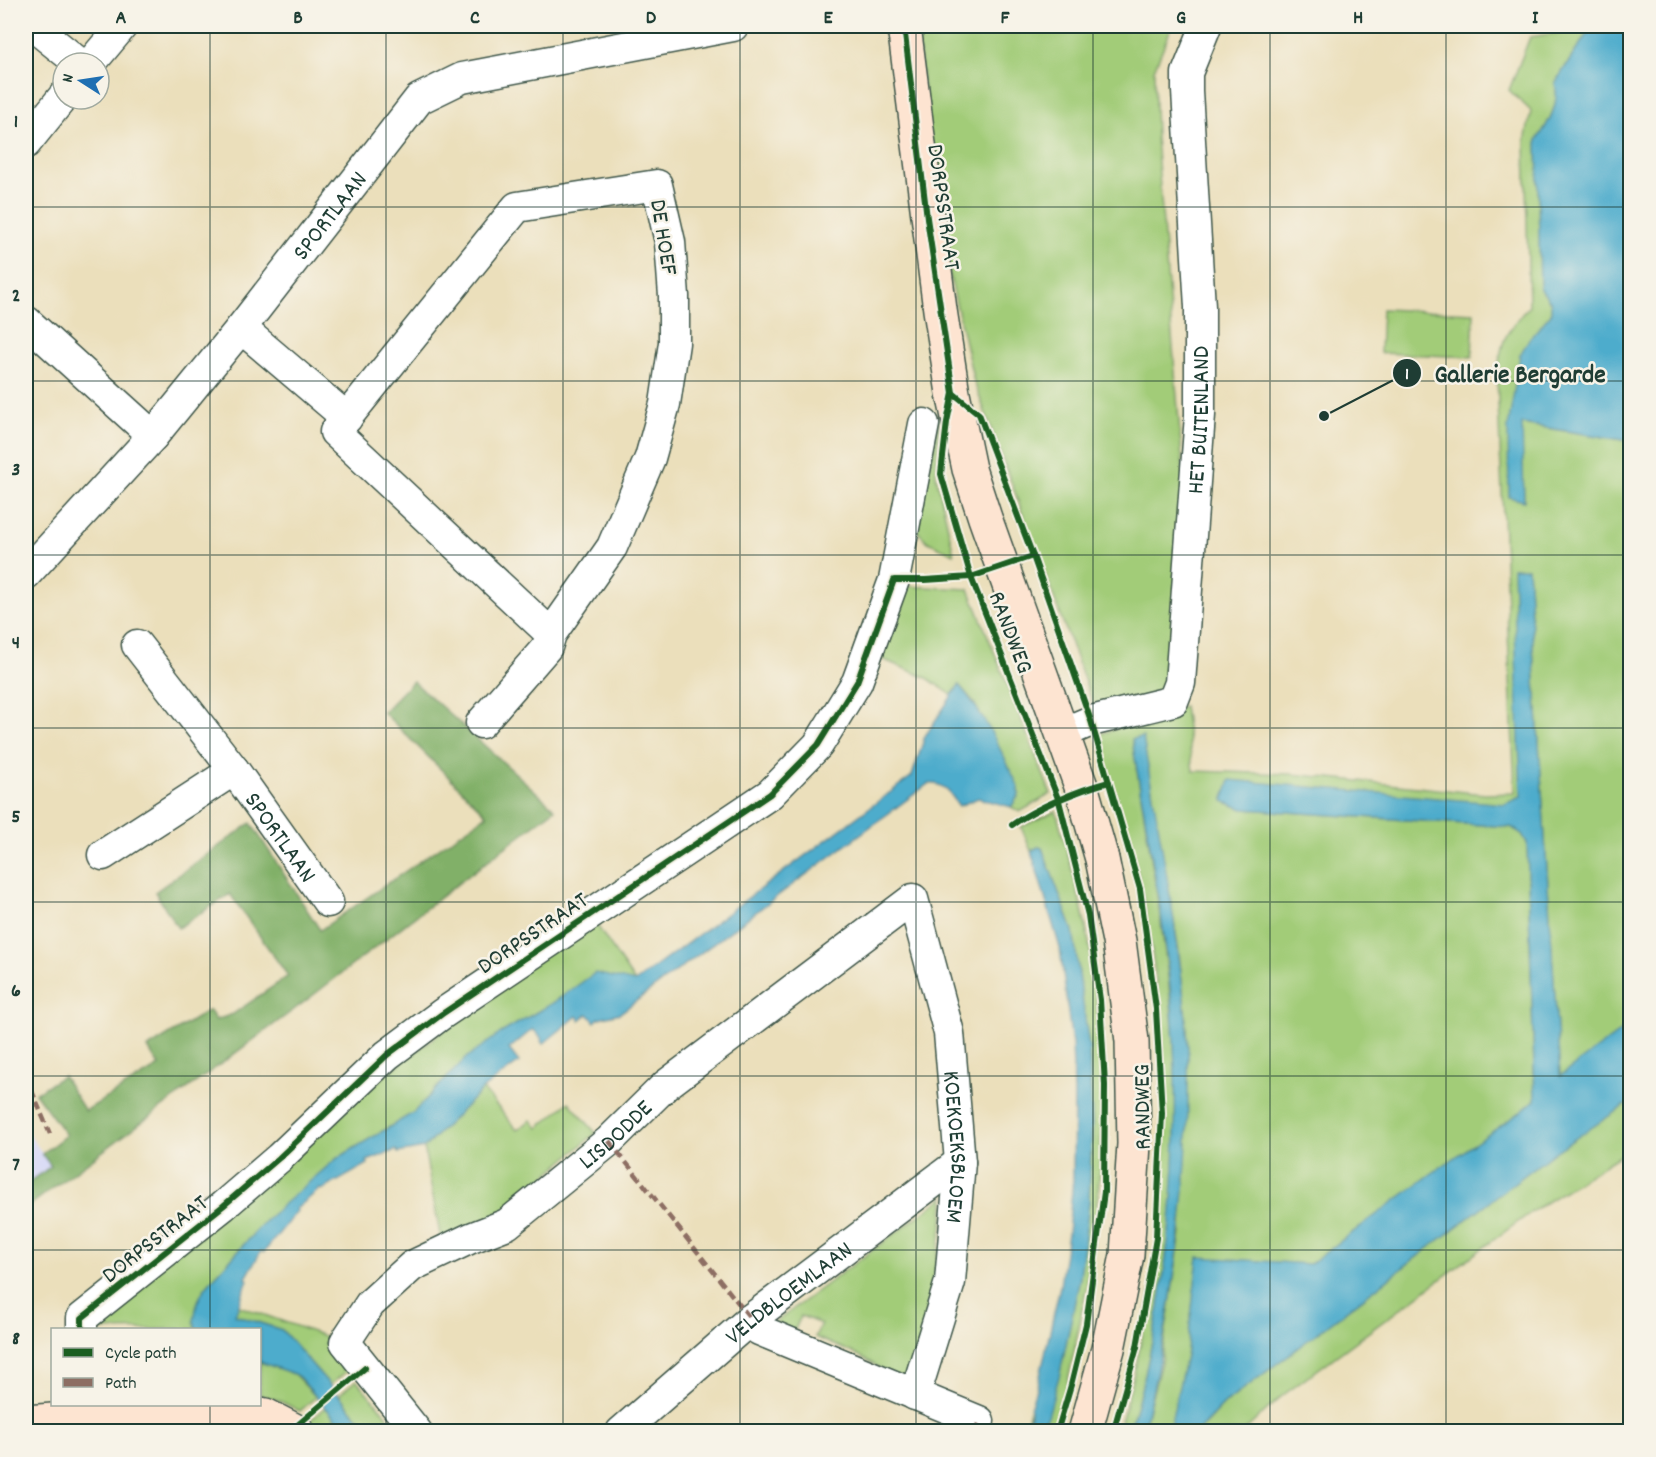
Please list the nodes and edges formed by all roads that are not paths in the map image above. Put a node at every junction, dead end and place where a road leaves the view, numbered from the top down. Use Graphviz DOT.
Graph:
graph roads {
  1 [pos="33,26"];
  2 [pos="122,26"];
  3 [pos="734,26"];
  4 [pos="904,26"];
  5 [pos="1206,26"];
  6 [pos="65,51"];
  7 [pos="101,51"];
  8 [pos="51,111"];
  9 [pos="26,142"];
  10 [pos="26,321"];
  11 [pos="241,328"];
  12 [pos="953,393"];
  13 [pos="347,418"];
  14 [pos="924,424"];
  15 [pos="153,436"];
  16 [pos="26,574"];
  17 [pos="551,634"];
  18 [pos="136,645"];
  19 [pos="481,723"];
  20 [pos="1063,733"];
  21 [pos="234,770"];
  22 [pos="103,855"];
  23 [pos="913,899"];
  24 [pos="328,902"];
  25 [pos="960,1162"];
  26 [pos="751,1319"];
  27 [pos="82,1328"];
  28 [pos="915,1395"];
  29 [pos="82,1411"];
  30 [pos="980,1421"];
  31 [pos="26,1422"];
  32 [pos="298,1431"];
  33 [pos="417,1431"];
  34 [pos="621,1431"];
  35 [pos="1085,1431"];
  1 -- 6 [label="street"];
  2 -- 7 [label="street"];
  3 -- 11 [label="street, SPORTLAAN"];
  4 -- 12 [label="main road, DORPSSTRAAT"];
  5 -- 20 [label="street, HET BUITENLAND"];
  8 -- 9 [label="street"];
  10 -- 15 [label="street"];
  11 -- 13 [label="street"];
  11 -- 15 [label="street, SPORTLAAN"];
  12 -- 20 [label="main road, RANDWEG"];
  13 -- 17 [label="street, DE HOEF"];
  13 -- 17 [label="street, DE HOEF"];
  14 -- 27 [label="street, DORPSSTRAAT"];
  15 -- 16 [label="street, SPORTLAAN"];
  17 -- 19 [label="street, DE HOEF"];
  18 -- 21 [label="street, SPORTLAAN"];
  20 -- 35 [label="main road, RANDWEG"];
  21 -- 22 [label="street, SPORTLAAN"];
  21 -- 24 [label="street, SPORTLAAN"];
  23 -- 25 [label="street, KOEKOEKSBLOEM"];
  23 -- 33 [label="street, LISDODDE"];
  25 -- 26 [label="street, VELDBLOEMLAAN"];
  25 -- 28 [label="street, KOEKOEKSBLOEM"];
  26 -- 28 [label="street"];
  26 -- 34 [label="street, VELDBLOEMLAAN"];
  28 -- 30 [label="street"];
  29 -- 31 [label="main road"];
  29 -- 32 [label="main road"];
}
